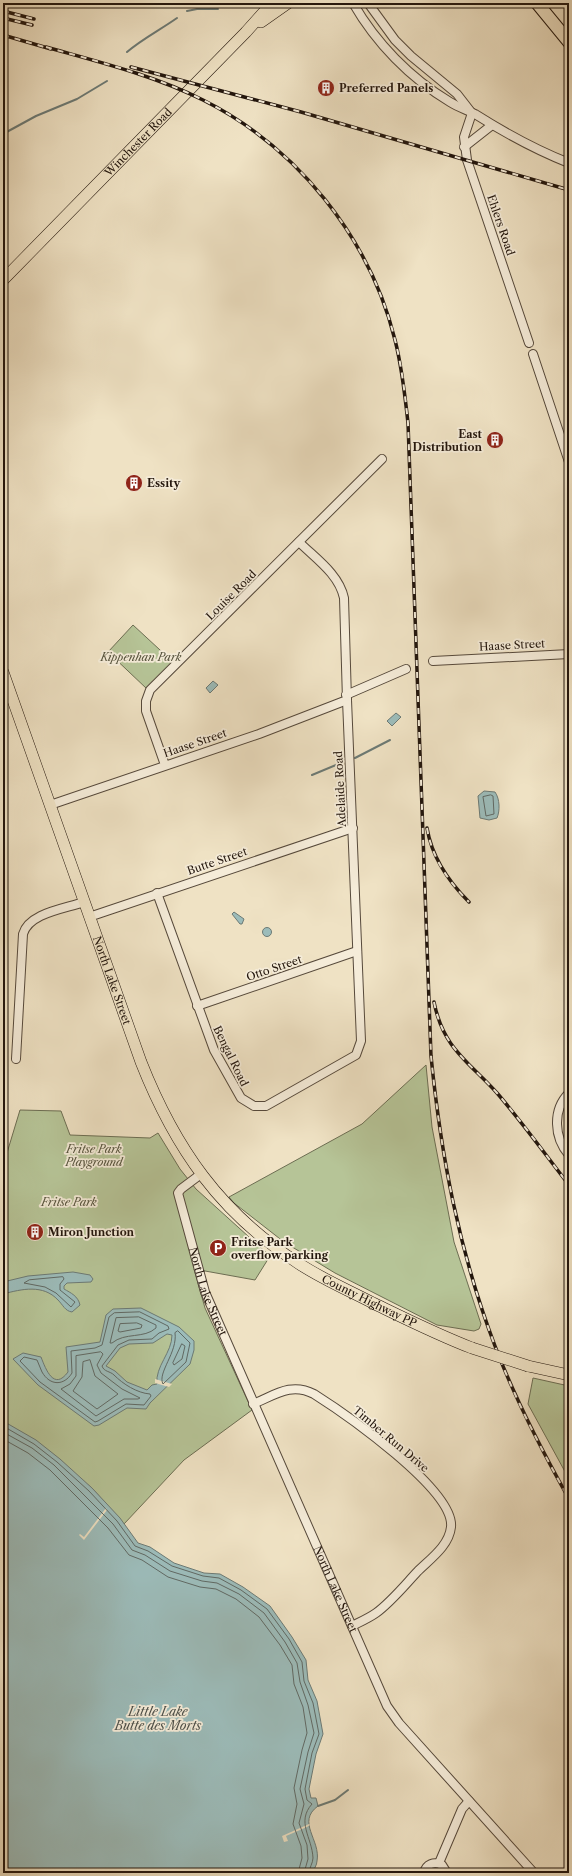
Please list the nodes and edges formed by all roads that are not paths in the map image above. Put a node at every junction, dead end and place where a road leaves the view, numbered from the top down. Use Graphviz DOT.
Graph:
graph roads {
  1 [pos="272,3"];
  2 [pos="288,3"];
  3 [pos="353,3"];
  4 [pos="368,3"];
  5 [pos="537,3"];
  6 [pos="246,32"];
  7 [pos="569,42"];
  8 [pos="472,113"];
  9 [pos="492,125"];
  10 [pos="464,147"];
  11 [pos="569,163"];
  12 [pos="3,280"];
  13 [pos="529,343"];
  14 [pos="532,354"];
  15 [pos="382,459"];
  16 [pos="569,462"];
  17 [pos="299,542"];
  18 [pos="569,654"];
  19 [pos="433,661"];
  20 [pos="406,669"];
  21 [pos="3,672"];
  22 [pos="346,698"];
  23 [pos="165,765"];
  24 [pos="50,805"];
  25 [pos="353,828"];
  26 [pos="157,893"];
  27 [pos="84,902"];
  28 [pos="89,917"];
  29 [pos="357,951"];
  30 [pos="197,1006"];
  31 [pos="359,1052"];
  32 [pos="16,1059"];
  33 [pos="569,1093"];
  34 [pos="569,1156"];
  35 [pos="201,1174"];
  36 [pos="569,1376"];
  37 [pos="253,1404"];
  38 [pos="352,1626"];
  39 [pos="468,1801"];
  40 [pos="439,1864"];
  41 [pos="424,1873"];
  42 [pos="447,1873"];
  43 [pos="534,1873"];
  1 -- 6 [label="main road, Winchester Road"];
  2 -- 6 [label="main road"];
  3 -- 8 [label="street"];
  4 -- 8 [label="street"];
  5 -- 7 [label="highway"];
  6 -- 12 [label="main road, Winchester Road"];
  8 -- 9 [label="street"];
  8 -- 10 [label="street, Ehlers Road"];
  9 -- 10 [label="street"];
  9 -- 11 [label="street"];
  10 -- 13 [label="street, Ehlers Road"];
  14 -- 16 [label="street"];
  15 -- 17 [label="street, Louise Road"];
  17 -- 22 [label="street, Adelaide Road"];
  17 -- 23 [label="street, Louise Road"];
  18 -- 19 [label="street, Haase Street"];
  20 -- 22 [label="street, Haase Street"];
  21 -- 24 [label="main road, North Lake Street"];
  22 -- 23 [label="street, Haase Street"];
  22 -- 25 [label="street, Adelaide Road"];
  23 -- 24 [label="street, Haase Street"];
  24 -- 27 [label="main road, North Lake Street"];
  25 -- 26 [label="street, Butte Street"];
  25 -- 29 [label="street, Adelaide Road"];
  26 -- 28 [label="street, Butte Street"];
  26 -- 30 [label="street, Bengal Road"];
  27 -- 28 [label="main road, North Lake Street"];
  27 -- 32 [label="street"];
  28 -- 35 [label="main road, North Lake Street"];
  29 -- 30 [label="street, Otto Street"];
  29 -- 31 [label="street, Adelaide Road"];
  30 -- 31 [label="street, Bengal Road"];
  33 -- 34 [label="street"];
  35 -- 36 [label="main road, County Highway PP, bridge"];
  35 -- 37 [label="street, North Lake Street"];
  37 -- 38 [label="street, North Lake Street"];
  37 -- 38 [label="street, Timber Run Drive"];
  38 -- 39 [label="street, North Lake Street"];
  39 -- 40 [label="street"];
  39 -- 43 [label="street, North Lake Street"];
  40 -- 41 [label="street"];
  40 -- 42 [label="street"];
}
